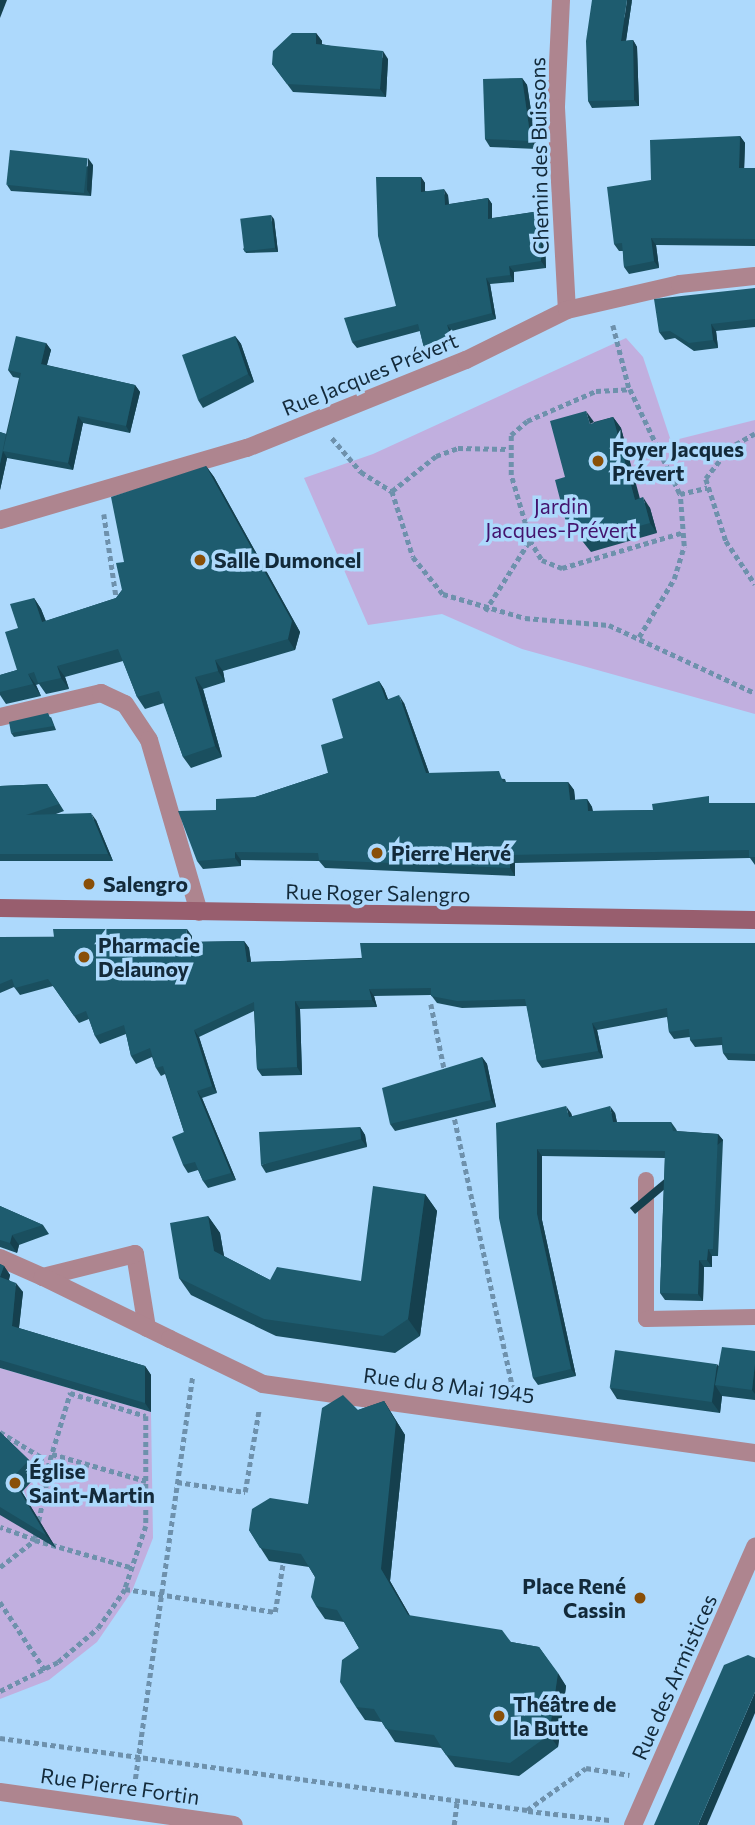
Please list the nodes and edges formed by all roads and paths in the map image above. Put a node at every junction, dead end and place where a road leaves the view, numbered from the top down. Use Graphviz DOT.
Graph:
graph roads {
  1 [pos="561,0"];
  2 [pos="755,276"];
  3 [pos="607,301"];
  4 [pos="567,310"];
  5 [pos="630,389"];
  6 [pos="324,418"];
  7 [pos="755,434"];
  8 [pos="507,449"];
  9 [pos="707,488"];
  10 [pos="392,491"];
  11 [pos="101,492"];
  12 [pos="680,494"];
  13 [pos="0,520"];
  14 [pos="684,532"];
  15 [pos="530,540"];
  16 [pos="755,584"];
  17 [pos="119,611"];
  18 [pos="485,611"];
  19 [pos="639,637"];
  20 [pos="755,693"];
  21 [pos="0,717"];
  22 [pos="0,908"];
  23 [pos="199,912"];
  24 [pos="755,920"];
  25 [pos="431,1004"];
  26 [pos="448,1085"];
  27 [pos="451,1098"];
  28 [pos="646,1180"];
  29 [pos="0,1258"];
  30 [pos="43,1278"];
  31 [pos="755,1317"];
  32 [pos="148,1328"];
  33 [pos="195,1352"];
  34 [pos="263,1384"];
  35 [pos="518,1416"];
  36 [pos="0,1432"];
  37 [pos="755,1452"];
  38 [pos="52,1454"];
  39 [pos="45,1476"];
  40 [pos="146,1481"];
  41 [pos="177,1482"];
  42 [pos="0,1527"];
  43 [pos="35,1540"];
  44 [pos="755,1547"];
  45 [pos="283,1563"];
  46 [pos="0,1567"];
  47 [pos="134,1567"];
  48 [pos="125,1589"];
  49 [pos="161,1596"];
  50 [pos="0,1602"];
  51 [pos="46,1671"];
  52 [pos="0,1691"];
  53 [pos="0,1738"];
  54 [pos="138,1755"];
  55 [pos="654,1780"];
  56 [pos="0,1792"];
  57 [pos="457,1801"];
  58 [pos="527,1810"];
  59 [pos="131,1811"];
  60 [pos="582,1817"];
  61 [pos="234,1825"];
  62 [pos="454,1825"];
  63 [pos="633,1825"];
  1 -- 4 [label="street, Chemin des Buissons"];
  2 -- 3 [label="street, Rue Jacques Prévert"];
  3 -- 4 [label="street, Rue Jacques Prévert"];
  3 -- 5 [label="path"];
  4 -- 6 [label="street, Rue Jacques Prévert"];
  5 -- 8 [label="path"];
  5 -- 12 [label="path"];
  6 -- 10 [label="path"];
  6 -- 11 [label="street, Rue Jacques Prévert"];
  7 -- 9 [label="path"];
  8 -- 10 [label="path"];
  8 -- 15 [label="path"];
  9 -- 12 [label="path"];
  9 -- 16 [label="path"];
  10 -- 18 [label="path"];
  11 -- 13 [label="street, Rue Jacques Prévert"];
  11 -- 17 [label="path"];
  12 -- 14 [label="path"];
  14 -- 15 [label="path"];
  14 -- 19 [label="path"];
  15 -- 18 [label="path"];
  18 -- 19 [label="path"];
  19 -- 20 [label="path"];
  21 -- 23 [label="street"];
  22 -- 23 [label="main road, Rue Roger Salengro"];
  23 -- 24 [label="main road, Rue Roger Salengro"];
  25 -- 26 [label="path"];
  27 -- 35 [label="path"];
  28 -- 31 [label="lane"];
  29 -- 30 [label="street, Rue du 8 Mai 1945"];
  30 -- 32 [label="street, Rue du 8 Mai 1945"];
  30 -- 32 [label="street"];
  32 -- 33 [label="street, Rue du 8 Mai 1945"];
  33 -- 34 [label="street, Rue du 8 Mai 1945"];
  33 -- 41 [label="path"];
  34 -- 35 [label="street, Rue du 8 Mai 1945"];
  34 -- 41 [label="path"];
  35 -- 37 [label="street, Rue du 8 Mai 1945"];
  36 -- 39 [label="path"];
  38 -- 39 [label="path"];
  38 -- 40 [label="path"];
  38 -- 40 [label="path"];
  39 -- 43 [label="path"];
  40 -- 47 [label="path"];
  41 -- 49 [label="path"];
  42 -- 43 [label="path"];
  43 -- 46 [label="path"];
  43 -- 47 [label="path"];
  44 -- 55 [label="street, Rue des Armistices"];
  45 -- 49 [label="path"];
  47 -- 48 [label="path"];
  48 -- 49 [label="path"];
  48 -- 51 [label="path"];
  49 -- 54 [label="path"];
  50 -- 51 [label="path"];
  51 -- 52 [label="path"];
  53 -- 54 [label="path"];
  54 -- 57 [label="path"];
  54 -- 59 [label="path"];
  55 -- 58 [label="path"];
  55 -- 63 [label="street, Rue des Armistices"];
  56 -- 59 [label="street, Rue Pierre Fortin"];
  57 -- 58 [label="path"];
  57 -- 62 [label="path"];
  58 -- 60 [label="path"];
  59 -- 61 [label="street, Rue Pierre Fortin"];
}
